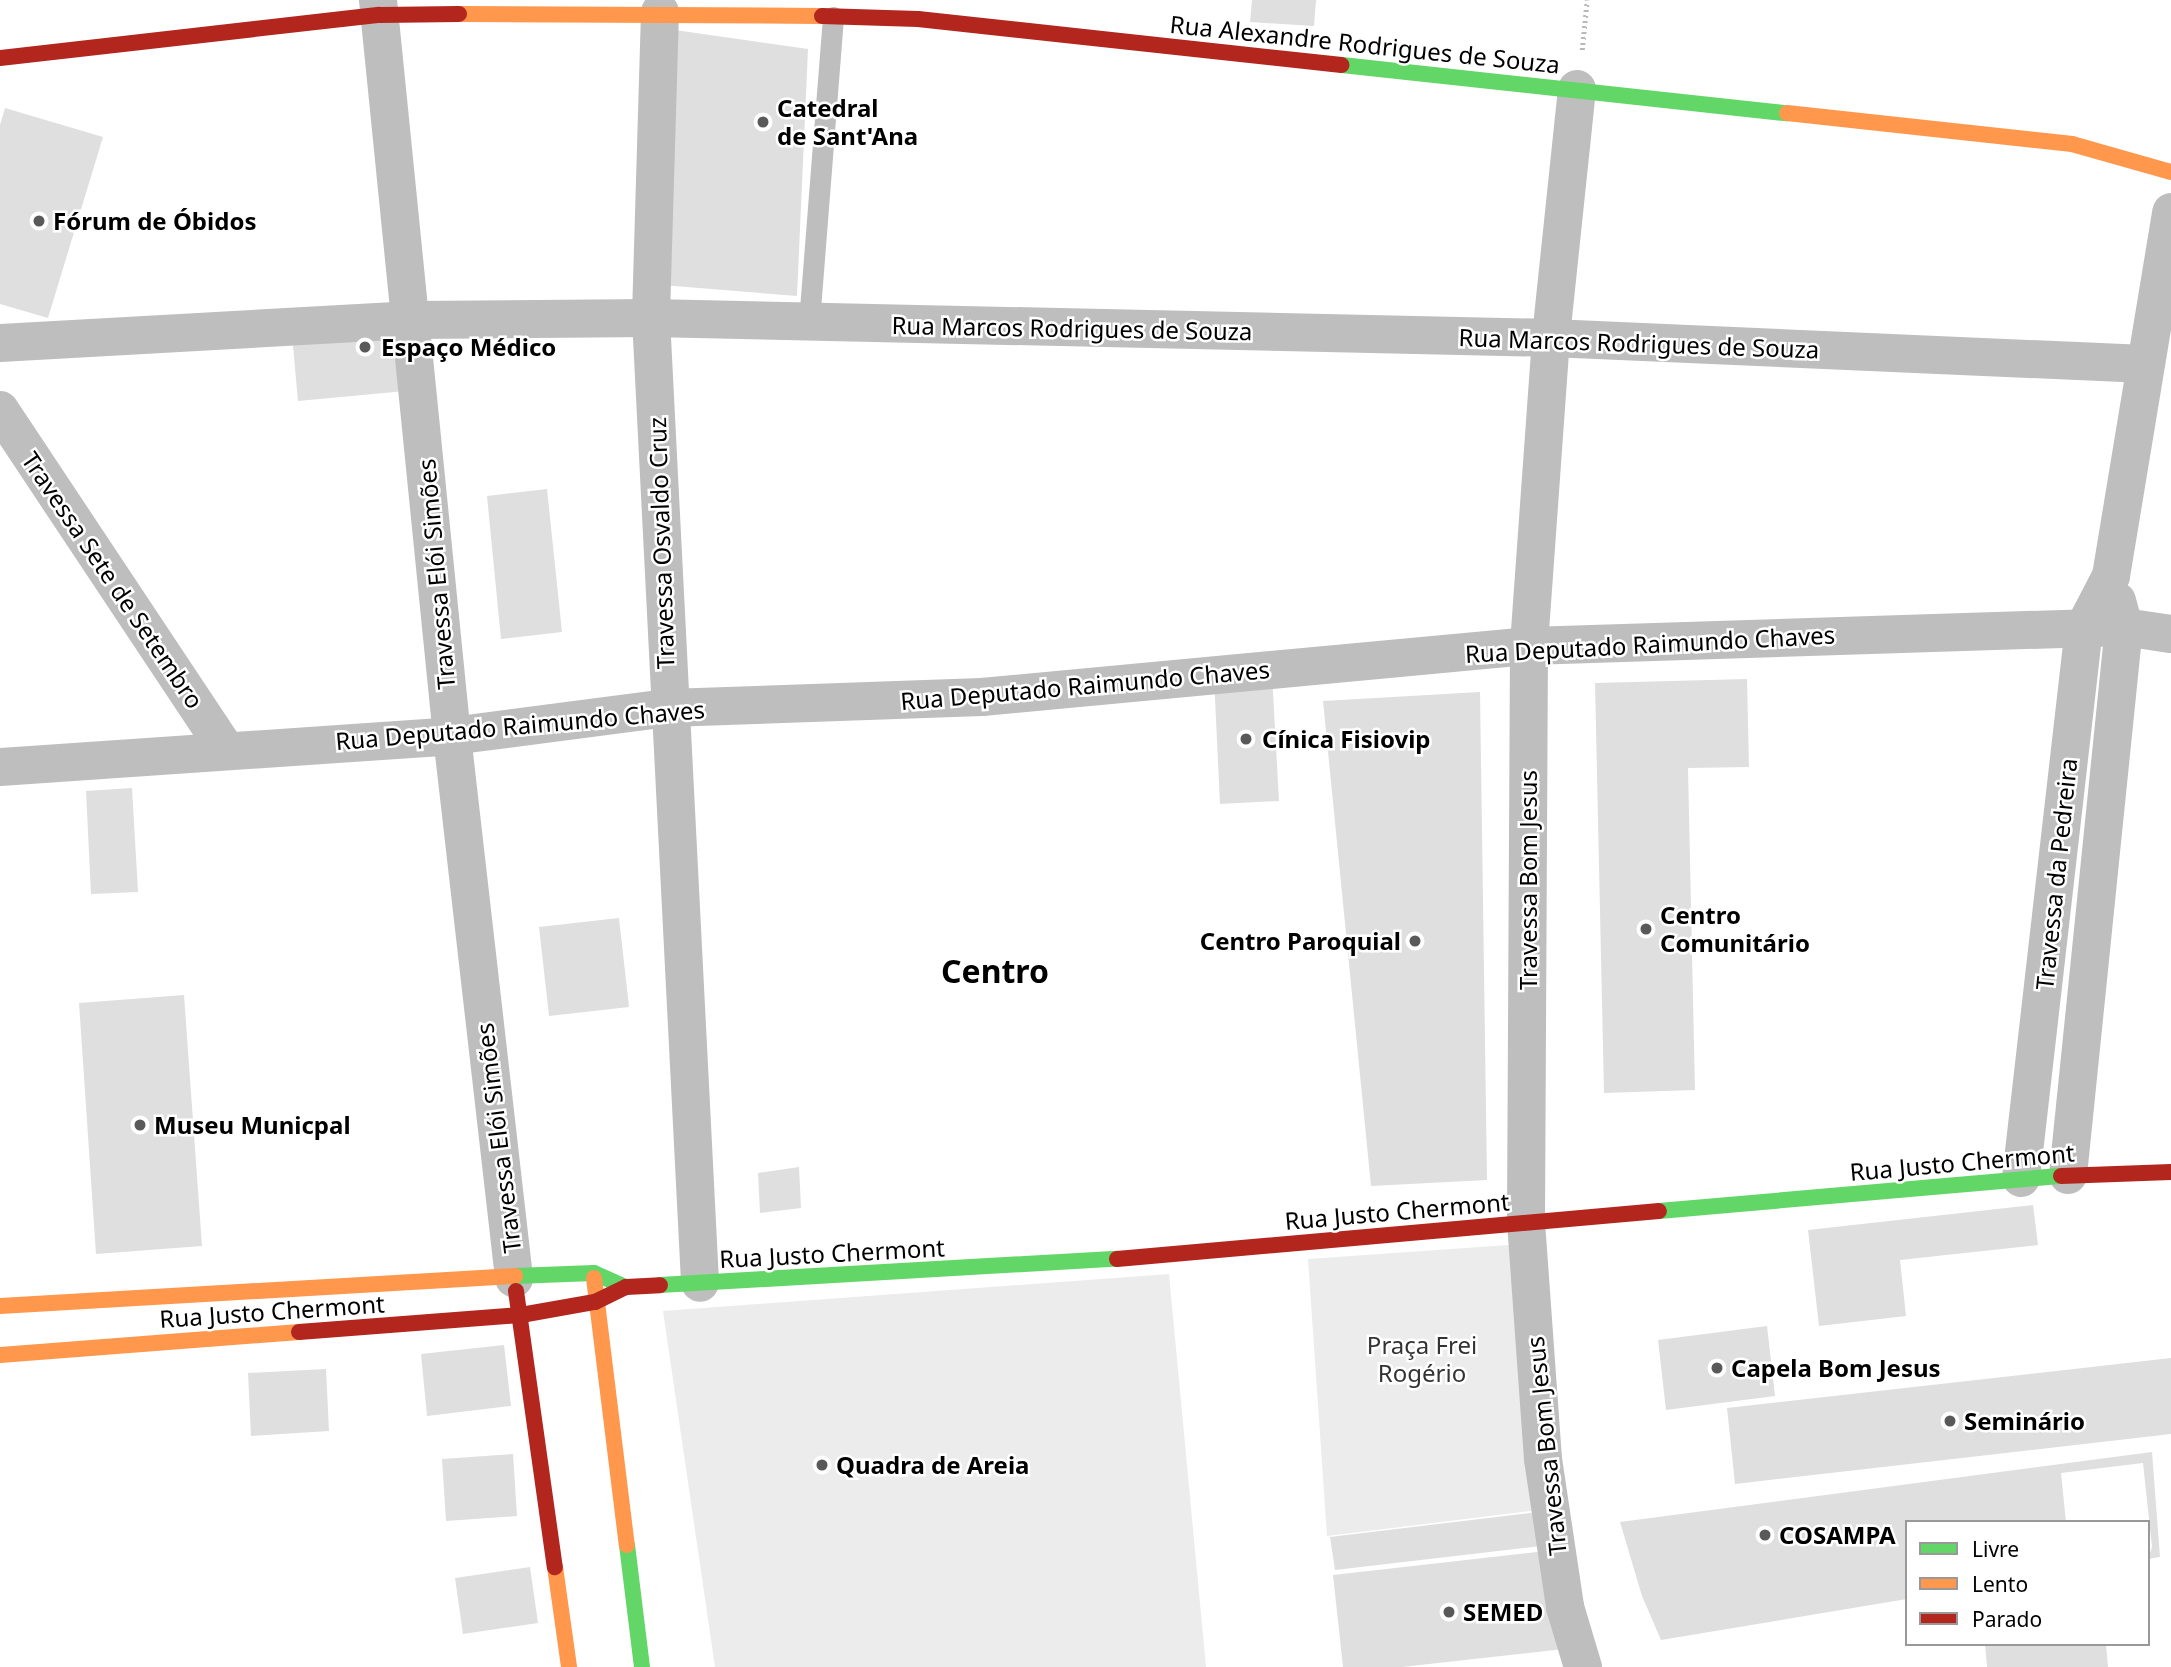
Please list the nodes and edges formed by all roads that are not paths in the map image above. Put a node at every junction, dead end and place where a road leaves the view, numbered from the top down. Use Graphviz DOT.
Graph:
graph roads {
  1 [pos="379,8"];
  2 [pos="919,9"];
  3 [pos="660,12"];
  4 [pos="833,17"];
  5 [pos="0,58"];
  6 [pos="1577,89"];
  7 [pos="2171,172"];
  8 [pos="2171,212"];
  9 [pos="651,318"];
  10 [pos="413,320"];
  11 [pos="809,322"];
  12 [pos="1551,338"];
  13 [pos="0,343"];
  14 [pos="2145,364"];
  15 [pos="0,410"];
  16 [pos="2111,576"];
  17 [pos="2124,627"];
  18 [pos="2084,628"];
  19 [pos="2171,634"];
  20 [pos="1528,646"];
  21 [pos="668,708"];
  22 [pos="452,736"];
  23 [pos="226,750"];
  24 [pos="0,767"];
  25 [pos="2171,1172"];
  26 [pos="2068,1175"];
  27 [pos="2021,1178"];
  28 [pos="1527,1222"];
  29 [pos="594,1273"];
  30 [pos="514,1278"];
  31 [pos="700,1283"];
  32 [pos="626,1287"];
  33 [pos="595,1302"];
  34 [pos="0,1306"];
  35 [pos="521,1315"];
  36 [pos="0,1355"];
  37 [pos="569,1667"];
  38 [pos="642,1667"];
  39 [pos="1583,1667"];
  1 -- 3 [label="street, Rua Alexandre Rodrigues de Souza"];
  1 -- 5 [label="street, Rua Alexandre Rodrigues de Souza"];
  1 -- 10 [label="street, Travessa Elói Simões"];
  2 -- 4 [label="street, Rua Alexandre Rodrigues de Souza"];
  2 -- 6 [label="street, Rua Alexandre Rodrigues de Souza"];
  3 -- 4 [label="street, Rua Alexandre Rodrigues de Souza"];
  3 -- 9 [label="street, Travessa Osvaldo Cruz"];
  4 -- 11 [label="lane"];
  6 -- 7 [label="street, Rua Alexandre Rodrigues de Souza"];
  6 -- 12 [label="street, Travessa Bom Jesus"];
  8 -- 14 [label="street, Travessa da Pedreira"];
  9 -- 10 [label="street, Rua Marcos Rodrigues de Souza"];
  9 -- 11 [label="street, Rua Marcos Rodrigues de Souza"];
  9 -- 21 [label="street, Travessa Osvaldo Cruz"];
  10 -- 13 [label="street, Rua Marcos Rodrigues de Souza"];
  10 -- 22 [label="street, Travessa Elói Simões"];
  11 -- 12 [label="street, Rua Marcos Rodrigues de Souza"];
  12 -- 14 [label="street, Rua Marcos Rodrigues de Souza"];
  12 -- 20 [label="street, Travessa Bom Jesus"];
  14 -- 16 [label="street, Travessa da Pedreira"];
  15 -- 23 [label="street, Travessa Sete de Setembro"];
  16 -- 17 [label="street, Travessa da Pedreira"];
  16 -- 18 [label="street, Travessa da Pedreira"];
  17 -- 18 [label="street, Rua Deputado Raimundo Chaves"];
  17 -- 19 [label="street, Rua Deputado Raimundo Chaves"];
  17 -- 26 [label="street, Travessa da Pedreira"];
  18 -- 20 [label="street, Rua Deputado Raimundo Chaves"];
  18 -- 27 [label="street, Travessa da Pedreira"];
  20 -- 21 [label="street, Rua Deputado Raimundo Chaves"];
  20 -- 28 [label="street, Travessa Bom Jesus"];
  21 -- 22 [label="street, Rua Deputado Raimundo Chaves"];
  21 -- 31 [label="street, Travessa Osvaldo Cruz"];
  22 -- 23 [label="street, Rua Deputado Raimundo Chaves"];
  22 -- 30 [label="street, Travessa Elói Simões"];
  23 -- 24 [label="street, Rua Deputado Raimundo Chaves"];
  25 -- 26 [label="street, Rua Justo Chermont"];
  26 -- 27 [label="street, Rua Justo Chermont"];
  27 -- 28 [label="street, Rua Justo Chermont"];
  28 -- 31 [label="street, Rua Justo Chermont"];
  28 -- 39 [label="street, Travessa Bom Jesus"];
  29 -- 30 [label="street, Rua Justo Chermont"];
  29 -- 32 [label="street, Rua Justo Chermont"];
  29 -- 33 [label="street"];
  30 -- 34 [label="street, Rua Justo Chermont"];
  30 -- 35 [label="street, Travessa Elói Simões"];
  31 -- 32 [label="street, Rua Justo Chermont"];
  32 -- 33 [label="street, Rua Justo Chermont"];
  33 -- 35 [label="street, Rua Justo Chermont"];
  33 -- 38 [label="street"];
  35 -- 36 [label="street, Rua Justo Chermont"];
  35 -- 37 [label="street, Travessa Elói Simões"];
}
